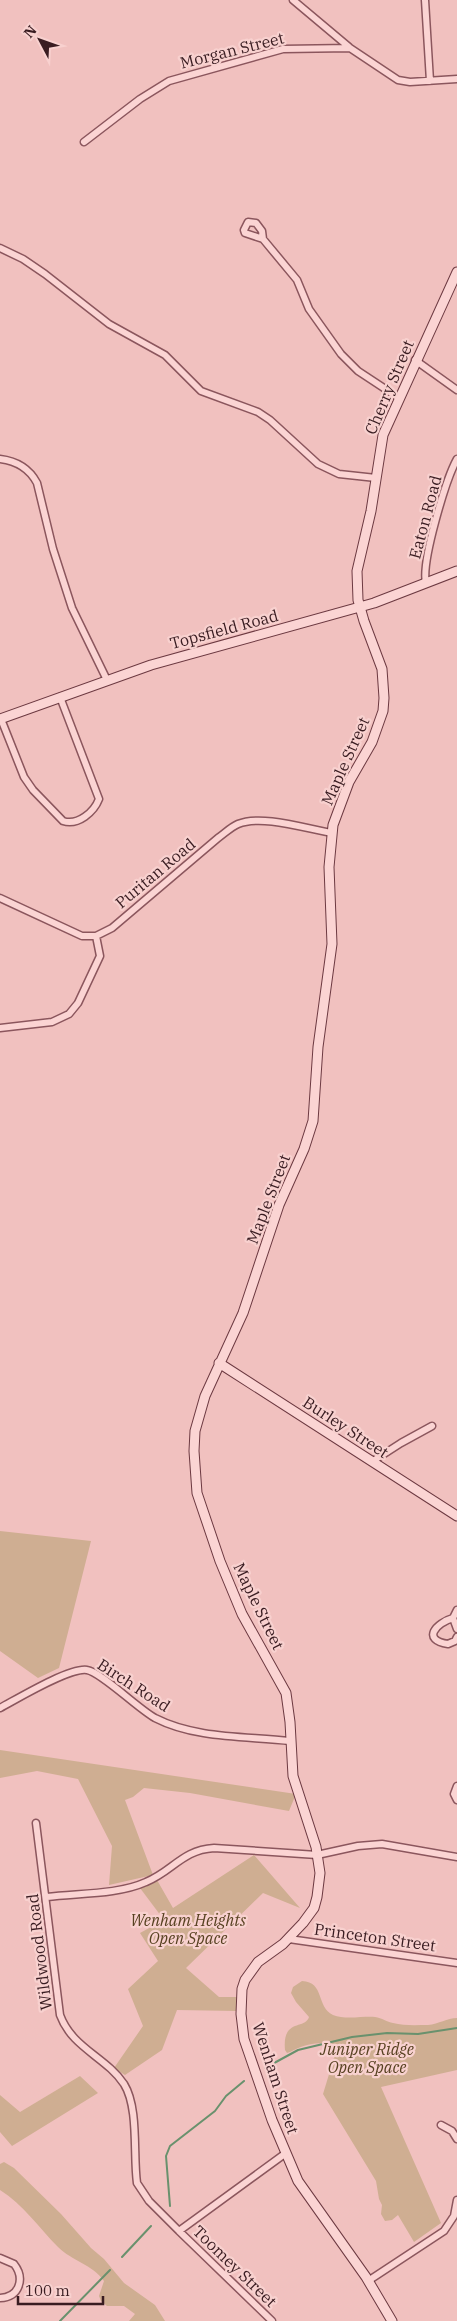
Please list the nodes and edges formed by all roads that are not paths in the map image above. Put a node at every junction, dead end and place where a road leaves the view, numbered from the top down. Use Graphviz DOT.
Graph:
graph roads {
  1 [pos="292,0"];
  2 [pos="425,0"];
  3 [pos="350,48"];
  4 [pos="457,79"];
  5 [pos="430,81"];
  6 [pos="84,142"];
  7 [pos="263,239"];
  8 [pos="0,248"];
  9 [pos="457,272"];
  10 [pos="415,360"];
  11 [pos="457,390"];
  12 [pos="399,398"];
  13 [pos="0,459"];
  14 [pos="457,459"];
  15 [pos="376,478"];
  16 [pos="457,571"];
  17 [pos="426,583"];
  18 [pos="360,607"];
  19 [pos="107,680"];
  20 [pos="60,697"];
  21 [pos="0,719"];
  22 [pos="332,833"];
  23 [pos="0,898"];
  24 [pos="96,936"];
  25 [pos="0,1028"];
  26 [pos="219,1363"];
  27 [pos="432,1426"];
  28 [pos="373,1461"];
  29 [pos="457,1516"];
  30 [pos="457,1610"];
  31 [pos="453,1618"];
  32 [pos="457,1629"];
  33 [pos="457,1637"];
  34 [pos="0,1708"];
  35 [pos="290,1741"];
  36 [pos="457,1786"];
  37 [pos="295,1787"];
  38 [pos="457,1800"];
  39 [pos="36,1823"];
  40 [pos="317,1855"];
  41 [pos="457,1857"];
  42 [pos="47,1897"];
  43 [pos="290,1939"];
  44 [pos="457,1963"];
  45 [pos="441,2125"];
  46 [pos="457,2139"];
  47 [pos="286,2153"];
  48 [pos="457,2200"];
  49 [pos="179,2231"];
  50 [pos="0,2258"];
  51 [pos="368,2281"];
  52 [pos="0,2298"];
  53 [pos="272,2321"];
  54 [pos="392,2321"];
  1 -- 3 [label="street"];
  2 -- 5 [label="street"];
  3 -- 5 [label="street"];
  3 -- 6 [label="street, Morgan Street"];
  4 -- 5 [label="street"];
  7 -- 12 [label="street"];
  8 -- 15 [label="street"];
  9 -- 10 [label="main road, Cherry Street"];
  10 -- 11 [label="street"];
  10 -- 12 [label="main road, Cherry Street"];
  12 -- 15 [label="main road, Cherry Street"];
  13 -- 19 [label="street"];
  14 -- 17 [label="street, Eaton Road"];
  15 -- 18 [label="main road, Cherry Street"];
  16 -- 17 [label="main road, Topsfield Road"];
  17 -- 18 [label="main road, Topsfield Road"];
  18 -- 19 [label="main road, Topsfield Road"];
  18 -- 22 [label="main road, Maple Street"];
  19 -- 20 [label="main road, Topsfield Road"];
  20 -- 21 [label="main road, Topsfield Road"];
  20 -- 21 [label="street"];
  22 -- 24 [label="street, Puritan Road"];
  22 -- 26 [label="main road, Maple Street"];
  23 -- 24 [label="street"];
  24 -- 25 [label="street"];
  26 -- 28 [label="main road, Burley Street"];
  26 -- 35 [label="main road, Maple Street"];
  27 -- 28 [label="street"];
  28 -- 29 [label="main road, Burley Street"];
  30 -- 31 [label="street"];
  31 -- 32 [label="street"];
  31 -- 33 [label="street"];
  34 -- 35 [label="street, Birch Road"];
  35 -- 37 [label="main road, Maple Street"];
  36 -- 38 [label="street"];
  37 -- 40 [label="main road, Wenham Street"];
  39 -- 42 [label="street, Wildwood Road"];
  40 -- 41 [label="street"];
  40 -- 42 [label="street"];
  40 -- 43 [label="main road, Wenham Street"];
  42 -- 49 [label="street, Wildwood Road"];
  43 -- 44 [label="street, Princeton Street"];
  43 -- 47 [label="main road, Wenham Street"];
  45 -- 46 [label="street"];
  47 -- 49 [label="street"];
  47 -- 51 [label="main road, Wenham Street"];
  48 -- 51 [label="street"];
  49 -- 53 [label="street, Toomey Street"];
  50 -- 52 [label="street"];
  51 -- 54 [label="main road, Wenham Street"];
}
